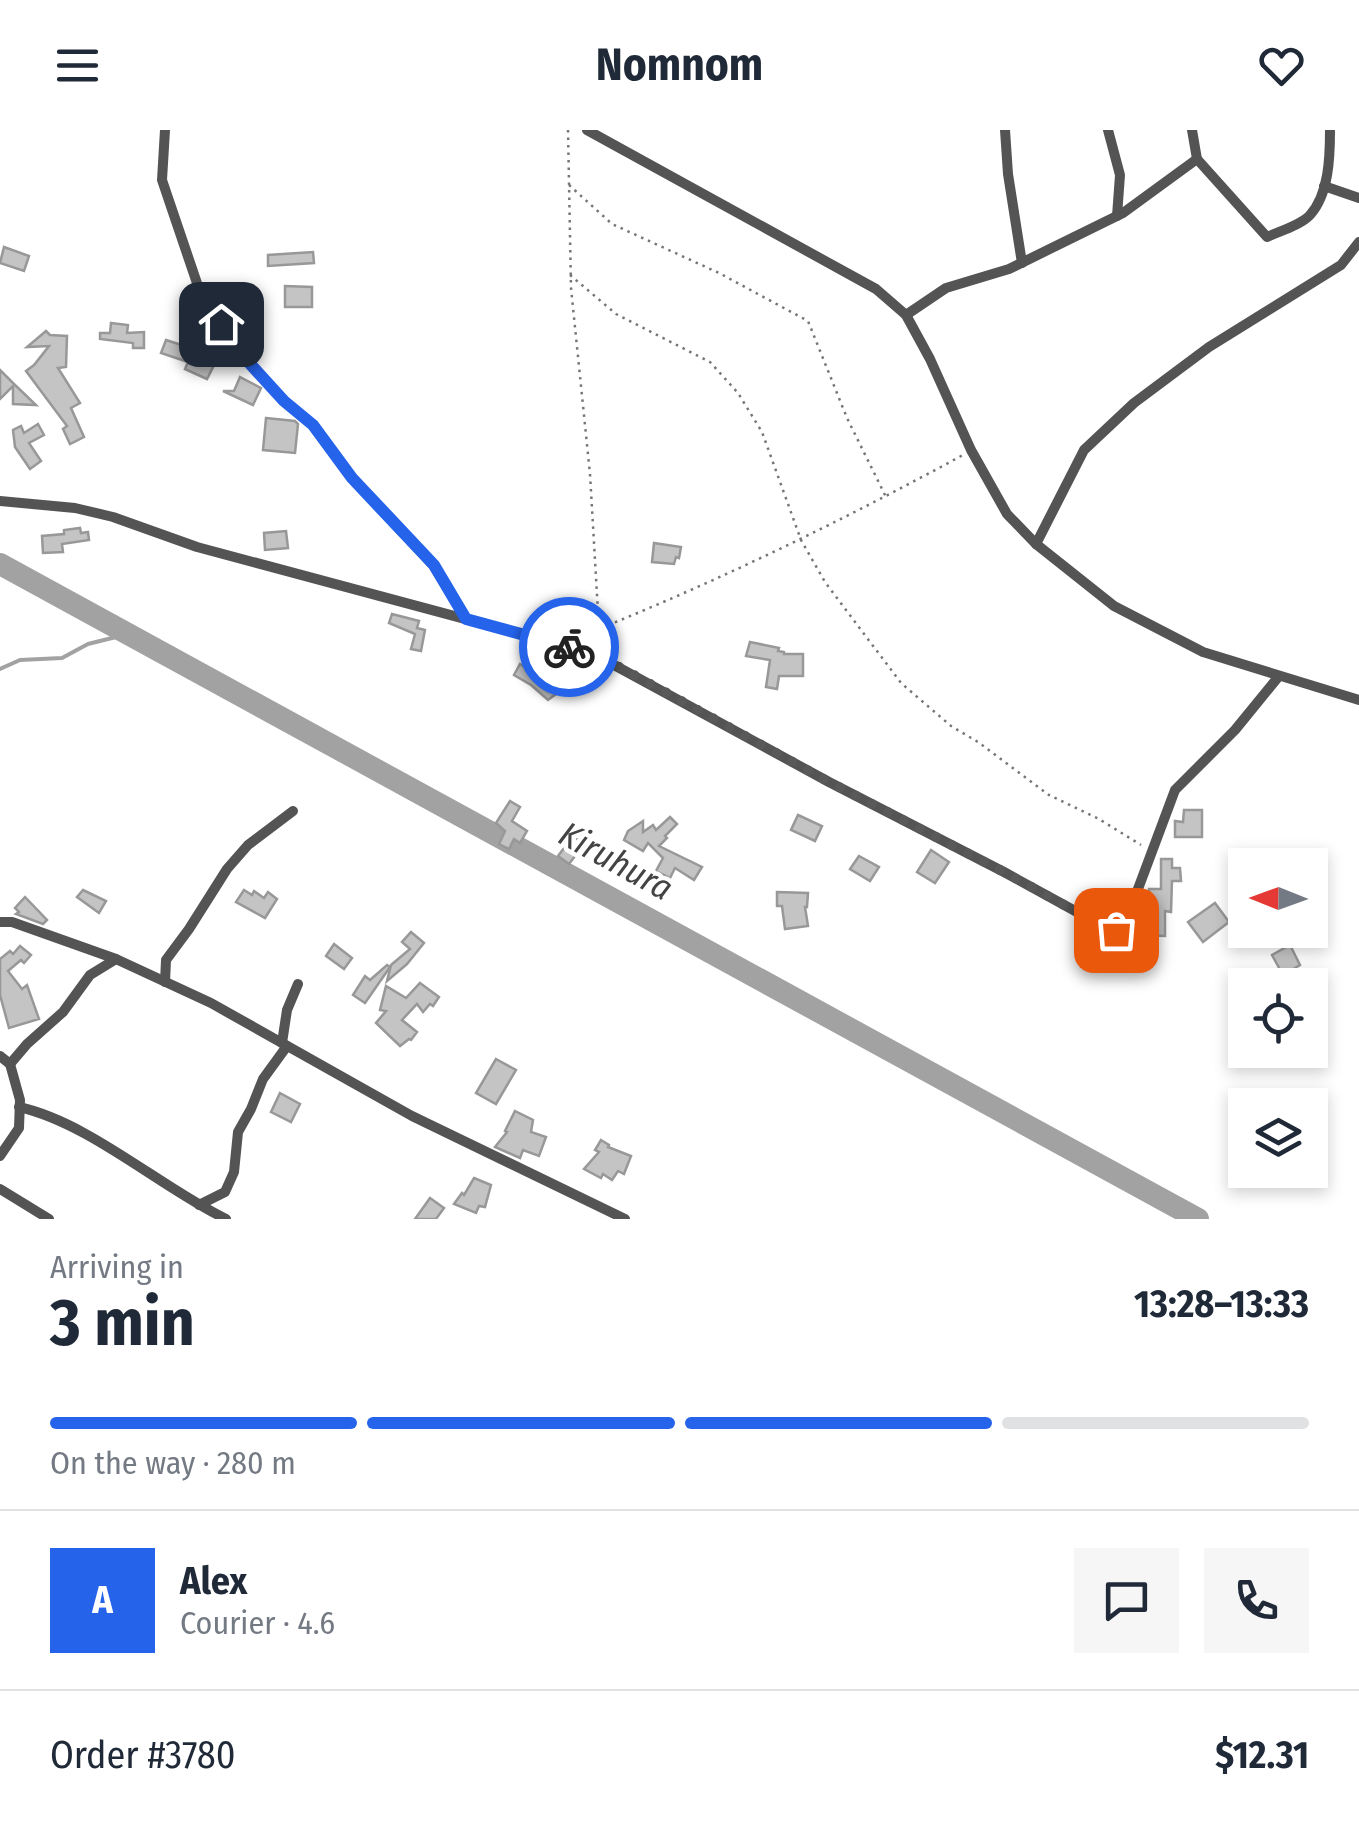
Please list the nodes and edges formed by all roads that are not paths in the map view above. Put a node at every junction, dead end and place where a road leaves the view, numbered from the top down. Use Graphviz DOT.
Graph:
graph roads {
  1 [pos="165,130"];
  2 [pos="587,130"];
  3 [pos="1006,130"];
  4 [pos="1108,130"];
  5 [pos="1192,130"];
  6 [pos="1330,130"];
  7 [pos="1196,158"];
  8 [pos="1324,186"];
  9 [pos="1359,198"];
  10 [pos="1117,216"];
  11 [pos="1359,242"];
  12 [pos="1022,263"];
  13 [pos="906,315"];
  14 [pos="0,501"];
  15 [pos="1036,544"];
  16 [pos="466,619"];
  17 [pos="1279,676"];
  18 [pos="1359,700"];
  19 [pos="293,810"];
  20 [pos="0,922"];
  21 [pos="116,959"];
  22 [pos="165,982"];
  23 [pos="298,984"];
  24 [pos="285,1045"];
  25 [pos="5,1060"];
  26 [pos="19,1107"];
  27 [pos="0,1156"];
  28 [pos="0,1189"];
  29 [pos="199,1205"];
  30 [pos="49,1219"];
  31 [pos="226,1219"];
  32 [pos="625,1219"];
  1 -- 16 [label="street"];
  2 -- 13 [label="street"];
  3 -- 12 [label="street"];
  4 -- 10 [label="street"];
  5 -- 7 [label="street"];
  6 -- 8 [label="street"];
  7 -- 8 [label="street"];
  7 -- 10 [label="street"];
  8 -- 9 [label="street"];
  10 -- 12 [label="street"];
  11 -- 15 [label="street"];
  12 -- 13 [label="street"];
  13 -- 15 [label="street"];
  14 -- 16 [label="street"];
  15 -- 17 [label="street"];
  16 -- 17 [label="street"];
  17 -- 18 [label="street"];
  19 -- 22 [label="street"];
  20 -- 21 [label="street"];
  21 -- 22 [label="street"];
  21 -- 25 [label="street"];
  22 -- 24 [label="street"];
  23 -- 24 [label="street"];
  24 -- 29 [label="street"];
  24 -- 32 [label="street"];
  25 -- 26 [label="street"];
  26 -- 27 [label="street"];
  26 -- 29 [label="street"];
  28 -- 30 [label="street"];
  29 -- 31 [label="street"];
}
